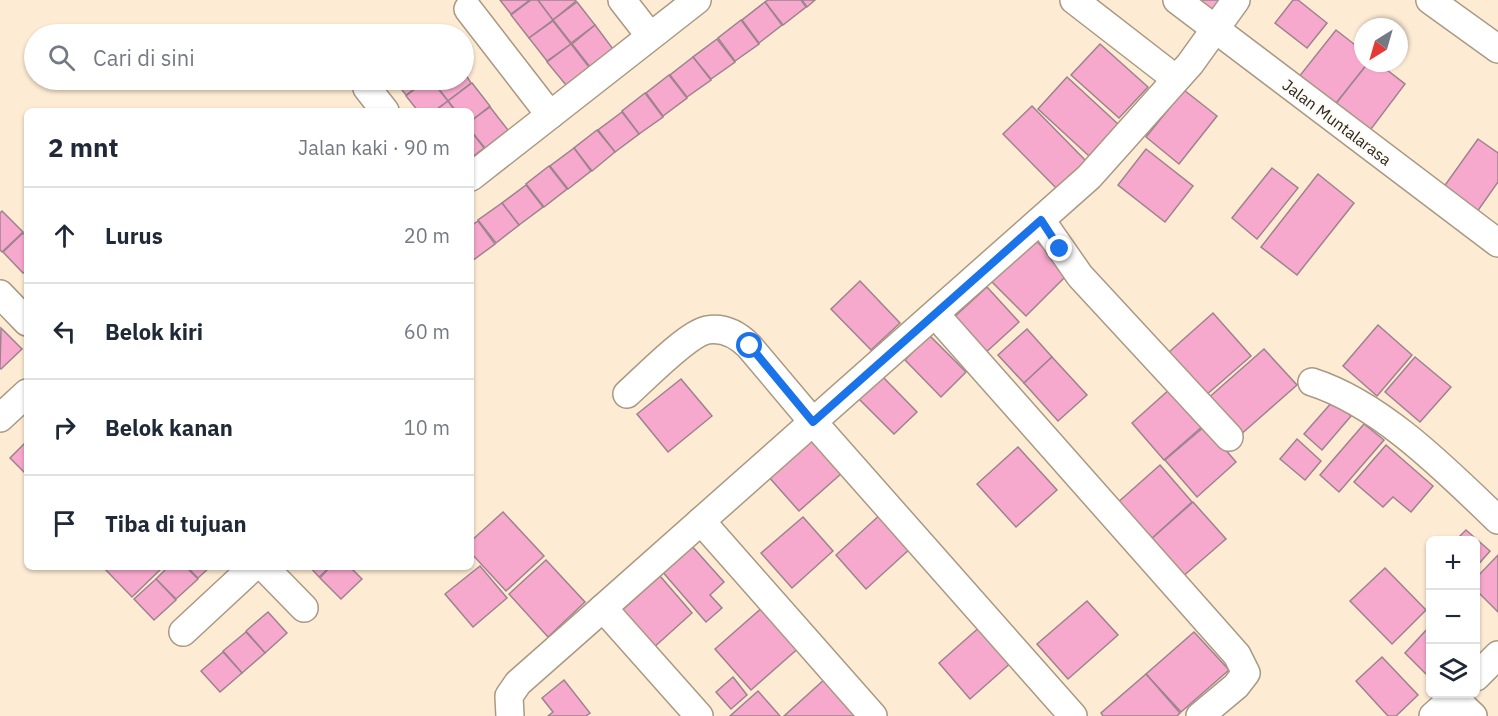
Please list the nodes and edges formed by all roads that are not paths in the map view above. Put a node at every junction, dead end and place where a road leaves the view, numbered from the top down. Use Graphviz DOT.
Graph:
graph roads {
  1 [pos="622,0"];
  2 [pos="696,0"];
  3 [pos="1074,0"];
  4 [pos="1177,0"];
  5 [pos="1236,0"];
  6 [pos="1430,0"];
  7 [pos="468,9"];
  8 [pos="1212,34"];
  9 [pos="650,36"];
  10 [pos="1498,49"];
  11 [pos="1183,72"];
  12 [pos="369,90"];
  13 [pos="383,108"];
  14 [pos="550,115"];
  15 [pos="474,175"];
  16 [pos="1041,220"];
  17 [pos="1498,243"];
  18 [pos="0,294"];
  19 [pos="935,314"];
  20 [pos="24,319"];
  21 [pos="1312,382"];
  22 [pos="627,394"];
  23 [pos="24,396"];
  24 [pos="0,418"];
  25 [pos="813,422"];
  26 [pos="1229,437"];
  27 [pos="1498,520"];
  28 [pos="701,521"];
  29 [pos="250,570"];
  30 [pos="267,570"];
  31 [pos="304,608"];
  32 [pos="603,608"];
  33 [pos="183,632"];
  34 [pos="1498,655"];
  35 [pos="1480,673"];
  36 [pos="1462,702"];
  37 [pos="510,716"];
  38 [pos="699,716"];
  39 [pos="873,716"];
  40 [pos="1073,716"];
  41 [pos="1200,716"];
  42 [pos="1433,716"];
  1 -- 9 [label="street"];
  2 -- 9 [label="street"];
  3 -- 11 [label="street"];
  4 -- 8 [label="street, Jalan Muntalarasa"];
  5 -- 8 [label="street"];
  6 -- 10 [label="street"];
  7 -- 14 [label="street"];
  8 -- 11 [label="street"];
  8 -- 17 [label="street, Jalan Muntalarasa"];
  9 -- 14 [label="street"];
  11 -- 16 [label="street"];
  12 -- 13 [label="street"];
  14 -- 15 [label="street"];
  16 -- 19 [label="street"];
  16 -- 26 [label="street"];
  18 -- 20 [label="street"];
  19 -- 25 [label="street"];
  19 -- 41 [label="street"];
  21 -- 27 [label="street"];
  22 -- 25 [label="street"];
  23 -- 24 [label="street"];
  25 -- 28 [label="street"];
  25 -- 40 [label="street"];
  28 -- 32 [label="street"];
  28 -- 39 [label="street"];
  29 -- 33 [label="street"];
  30 -- 31 [label="street"];
  32 -- 37 [label="street"];
  32 -- 38 [label="street"];
  34 -- 35 [label="street"];
  36 -- 42 [label="street"];
}
